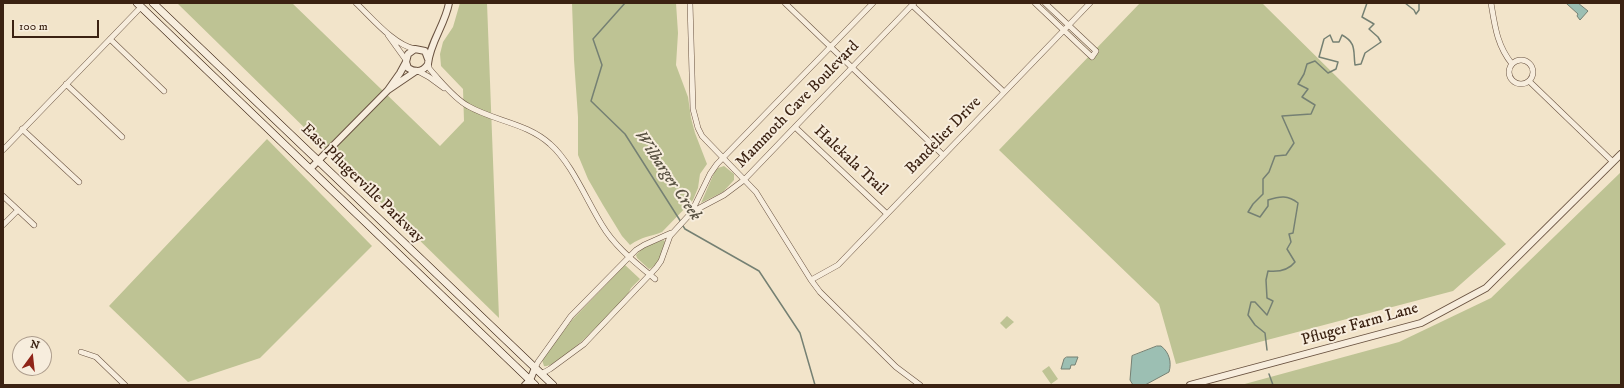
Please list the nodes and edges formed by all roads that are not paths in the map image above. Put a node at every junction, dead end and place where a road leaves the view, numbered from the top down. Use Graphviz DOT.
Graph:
graph roads {
  1 [pos="153,3"];
  2 [pos="356,3"];
  3 [pos="449,3"];
  4 [pos="690,3"];
  5 [pos="785,3"];
  6 [pos="873,3"];
  7 [pos="1035,3"];
  8 [pos="1045,3"];
  9 [pos="1090,3"];
  10 [pos="1491,3"];
  11 [pos="913,4"];
  12 [pos="139,5"];
  13 [pos="1068,25"];
  14 [pos="1064,30"];
  15 [pos="385,31"];
  16 [pos="437,37"];
  17 [pos="110,39"];
  18 [pos="831,46"];
  19 [pos="417,49"];
  20 [pos="428,60"];
  21 [pos="406,61"];
  22 [pos="1512,64"];
  23 [pos="851,68"];
  24 [pos="417,71"];
  25 [pos="1530,82"];
  26 [pos="66,84"];
  27 [pos="388,90"];
  28 [pos="164,91"];
  29 [pos="1004,92"];
  30 [pos="459,99"];
  31 [pos="795,127"];
  32 [pos="22,129"];
  33 [pos="122,137"];
  34 [pos="3,150"];
  35 [pos="1621,154"];
  36 [pos="943,155"];
  37 [pos="723,158"];
  38 [pos="318,161"];
  39 [pos="1613,162"];
  40 [pos="310,169"];
  41 [pos="744,180"];
  42 [pos="79,182"];
  43 [pos="3,196"];
  44 [pos="18,210"];
  45 [pos="691,213"];
  46 [pos="887,214"];
  47 [pos="3,225"];
  48 [pos="34,225"];
  49 [pos="673,231"];
  50 [pos="630,257"];
  51 [pos="650,274"];
  52 [pos="655,279"];
  53 [pos="811,280"];
  54 [pos="81,352"];
  55 [pos="535,368"];
  56 [pos="541,374"];
  57 [pos="530,383"];
  58 [pos="125,385"];
  59 [pos="553,385"];
  60 [pos="920,385"];
  61 [pos="1190,385"];
  1 -- 38 [label="main road, East Pflugerville Parkway"];
  2 -- 15 [label="street"];
  3 -- 16 [label="street"];
  4 -- 37 [label="street"];
  5 -- 18 [label="street"];
  6 -- 18 [label="street, Mammoth Cave Boulevard"];
  7 -- 14 [label="street"];
  8 -- 13 [label="street"];
  9 -- 13 [label="street, Bandelier Drive"];
  10 -- 22 [label="street"];
  11 -- 23 [label="street, Mammoth Cave Boulevard"];
  11 -- 29 [label="street"];
  12 -- 17 [label="street"];
  12 -- 40 [label="main road, East Pflugerville Parkway"];
  13 -- 14 [label="street, Bandelier Drive"];
  13 -- 14 [label="street"];
  14 -- 29 [label="street, Bandelier Drive"];
  15 -- 19 [label="street"];
  15 -- 21 [label="street"];
  16 -- 19 [label="street"];
  16 -- 20 [label="street"];
  17 -- 26 [label="street"];
  17 -- 28 [label="street"];
  18 -- 23 [label="street"];
  18 -- 37 [label="street, Mammoth Cave Boulevard"];
  19 -- 20 [label="street"];
  19 -- 21 [label="street"];
  20 -- 24 [label="street"];
  20 -- 30 [label="street"];
  21 -- 24 [label="street"];
  21 -- 27 [label="street"];
  22 -- 25 [label="street"];
  22 -- 25 [label="street"];
  23 -- 31 [label="street, Mammoth Cave Boulevard"];
  23 -- 36 [label="street"];
  24 -- 27 [label="street"];
  24 -- 30 [label="street"];
  25 -- 39 [label="street"];
  26 -- 32 [label="street"];
  26 -- 33 [label="street"];
  27 -- 38 [label="street"];
  29 -- 36 [label="street, Bandelier Drive"];
  30 -- 50 [label="street"];
  31 -- 41 [label="street, Mammoth Cave Boulevard"];
  31 -- 46 [label="street, Halekala Trail"];
  32 -- 34 [label="street"];
  32 -- 42 [label="street"];
  35 -- 39 [label="street, Pfluger Farm Lane"];
  36 -- 46 [label="street, Bandelier Drive"];
  37 -- 41 [label="street"];
  37 -- 45 [label="street, Mammoth Cave Boulevard"];
  38 -- 40 [label="street"];
  38 -- 55 [label="main road, East Pflugerville Parkway"];
  39 -- 61 [label="street, Pfluger Farm Lane"];
  40 -- 57 [label="main road, East Pflugerville Parkway"];
  41 -- 45 [label="street, Mammoth Cave Boulevard"];
  41 -- 53 [label="street"];
  43 -- 44 [label="street"];
  44 -- 47 [label="street"];
  44 -- 48 [label="street"];
  45 -- 49 [label="street, Mammoth Cave Boulevard"];
  46 -- 53 [label="street, Bandelier Drive"];
  49 -- 50 [label="street, Mammoth Cave Boulevard"];
  49 -- 51 [label="street, Mammoth Cave Boulevard"];
  50 -- 51 [label="street"];
  50 -- 55 [label="street, Mammoth Cave Boulevard"];
  51 -- 52 [label="street"];
  51 -- 56 [label="street, Mammoth Cave Boulevard"];
  53 -- 60 [label="street"];
  54 -- 58 [label="street"];
  55 -- 56 [label="main road, East Pflugerville Parkway"];
  55 -- 57 [label="street"];
  56 -- 57 [label="street, Mammoth Cave Boulevard"];
  56 -- 59 [label="main road, East Pflugerville Parkway"];
}
